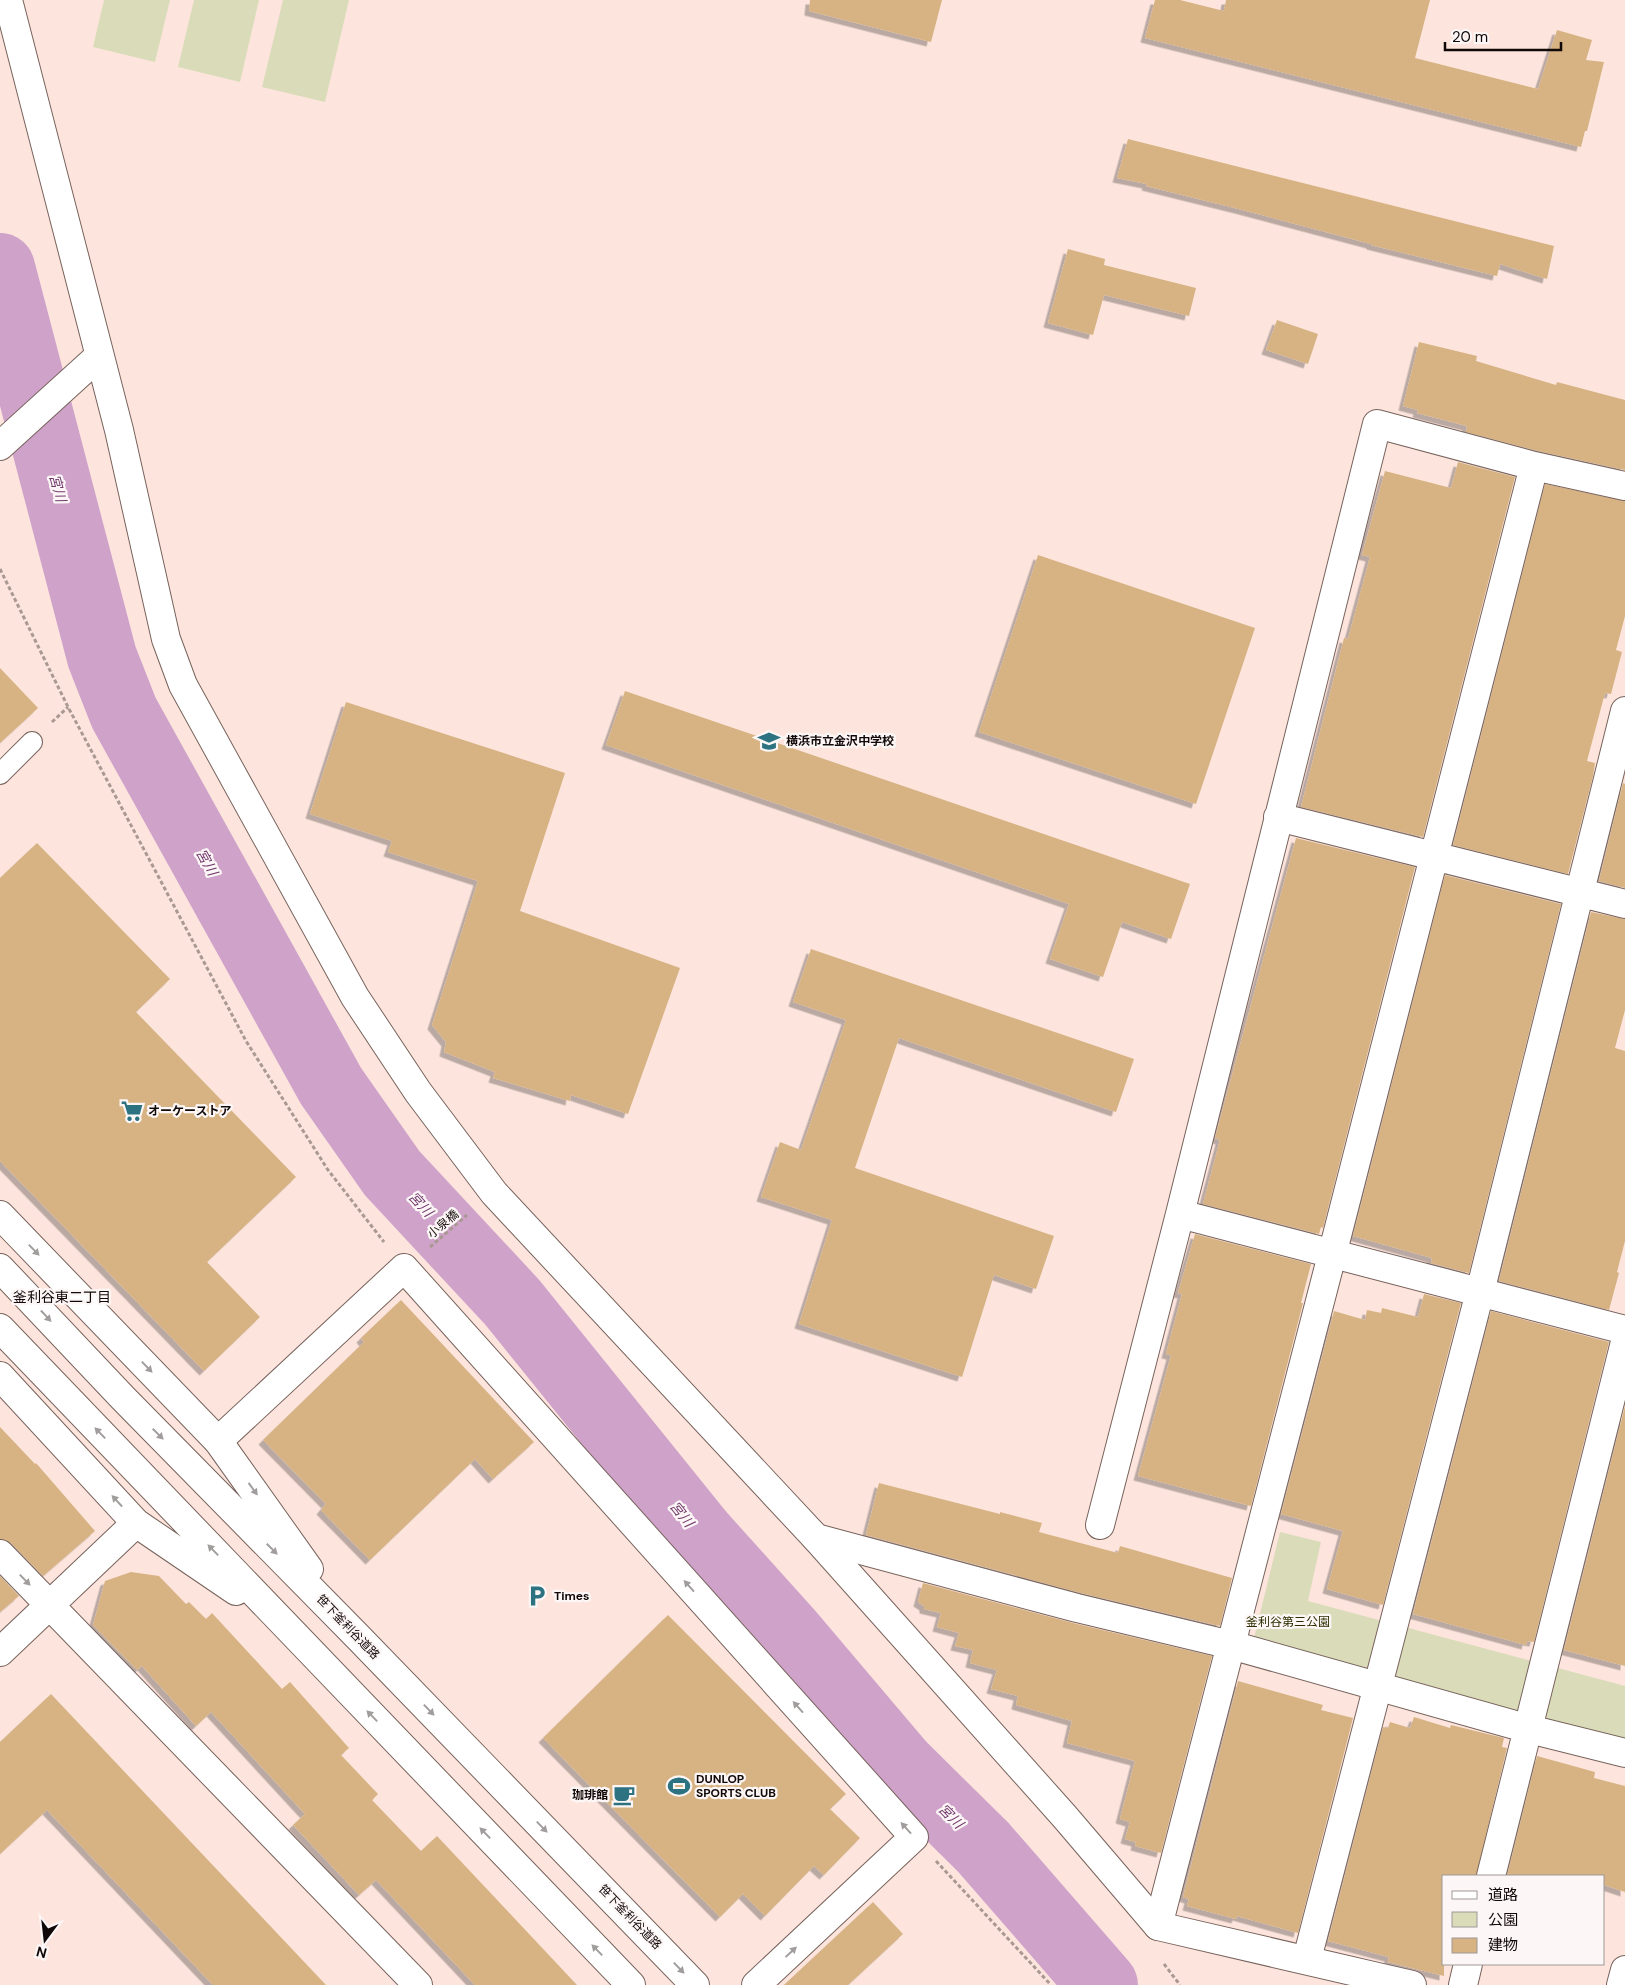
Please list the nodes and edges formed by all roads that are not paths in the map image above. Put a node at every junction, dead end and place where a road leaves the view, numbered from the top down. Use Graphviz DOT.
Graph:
graph roads {
  1 [pos="8,0"];
  2 [pos="99,356"];
  3 [pos="3,443"];
  4 [pos="1534,466"];
  5 [pos="1625,486"];
  6 [pos="1625,711"];
  7 [pos="32,742"];
  8 [pos="0,774"];
  9 [pos="1278,816"];
  10 [pos="1434,857"];
  11 [pos="1579,892"];
  12 [pos="1625,904"];
  13 [pos="1180,1214"];
  14 [pos="0,1215"];
  15 [pos="1332,1255"];
  16 [pos="0,1268"];
  17 [pos="1480,1292"];
  18 [pos="0,1328"];
  19 [pos="1625,1330"];
  20 [pos="1625,1342"];
  21 [pos="0,1376"];
  22 [pos="218,1441"];
  23 [pos="136,1523"];
  24 [pos="1100,1525"];
  25 [pos="816,1538"];
  26 [pos="0,1554"];
  27 [pos="49,1605"];
  28 [pos="283,1623"];
  29 [pos="358,1637"];
  30 [pos="1231,1645"];
  31 [pos="0,1652"];
  32 [pos="1378,1685"];
  33 [pos="1529,1729"];
  34 [pos="1625,1753"];
  35 [pos="1491,1875"];
  36 [pos="1158,1926"];
  37 [pos="1307,1959"];
  38 [pos="1468,1965"];
  39 [pos="1625,1970"];
  40 [pos="418,1985"];
  41 [pos="631,1985"];
  42 [pos="695,1985"];
  43 [pos="756,1985"];
  44 [pos="1412,1985"];
  45 [pos="1463,1985"];
  46 [pos="1621,1985"];
  1 -- 2 [label="street"];
  2 -- 3 [label="street"];
  2 -- 25 [label="street"];
  4 -- 5 [label="street"];
  4 -- 9 [label="street"];
  4 -- 10 [label="street"];
  6 -- 11 [label="street"];
  7 -- 8 [label="lane"];
  9 -- 10 [label="street"];
  9 -- 13 [label="street"];
  10 -- 11 [label="street"];
  10 -- 15 [label="street"];
  11 -- 12 [label="street"];
  11 -- 17 [label="street"];
  13 -- 15 [label="street"];
  13 -- 24 [label="street"];
  14 -- 22 [label="street, one-way"];
  15 -- 17 [label="street"];
  15 -- 30 [label="street"];
  16 -- 29 [label="street, 笹下釜利谷道路, one-way"];
  17 -- 19 [label="street"];
  17 -- 32 [label="street"];
  28 -- 18 [label="street, one-way"];
  20 -- 33 [label="street"];
  23 -- 21 [label="street, one-way"];
  22 -- 29 [label="street, one-way"];
  43 -- 22 [label="street, one-way"];
  23 -- 27 [label="street"];
  23 -- 28 [label="street"];
  25 -- 30 [label="street"];
  25 -- 36 [label="street"];
  26 -- 27 [label="street, one-way"];
  27 -- 31 [label="street"];
  27 -- 40 [label="street"];
  41 -- 28 [label="street, one-way"];
  29 -- 42 [label="street, 笹下釜利谷道路, one-way"];
  30 -- 32 [label="street"];
  30 -- 36 [label="street"];
  32 -- 33 [label="street"];
  32 -- 37 [label="street"];
  33 -- 34 [label="street"];
  33 -- 35 [label="street"];
  36 -- 37 [label="street"];
  37 -- 44 [label="street"];
  38 -- 45 [label="street"];
  39 -- 46 [label="street"];
}
